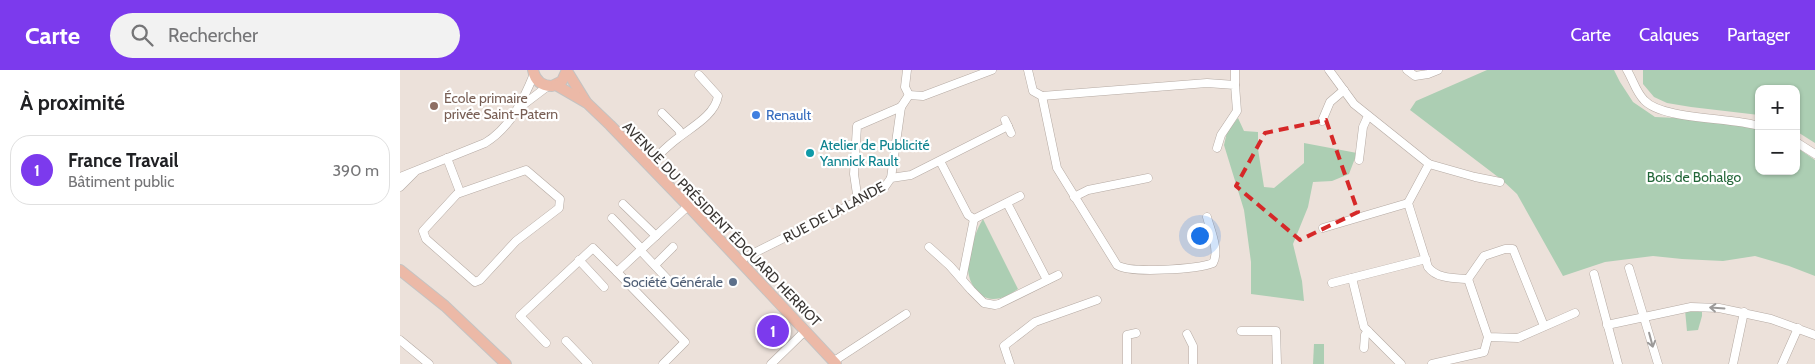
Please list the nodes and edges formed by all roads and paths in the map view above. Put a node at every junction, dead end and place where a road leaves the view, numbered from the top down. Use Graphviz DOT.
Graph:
graph roads {
  1 [pos="907,70"];
  2 [pos="992,70"];
  3 [pos="1028,70"];
  4 [pos="1235,70"];
  5 [pos="1329,70"];
  6 [pos="1407,70"];
  7 [pos="1438,70"];
  8 [pos="1627,70"];
  9 [pos="1634,70"];
  10 [pos="567,71"];
  11 [pos="533,72"];
  12 [pos="699,75"];
  13 [pos="1633,81"];
  14 [pos="1235,85"];
  15 [pos="552,86"];
  16 [pos="1344,90"];
  17 [pos="909,96"];
  18 [pos="1042,96"];
  19 [pos="587,103"];
  20 [pos="901,106"];
  21 [pos="517,109"];
  22 [pos="662,113"];
  23 [pos="1368,116"];
  24 [pos="1322,122"];
  25 [pos="1755,125"];
  26 [pos="1008,126"];
  27 [pos="682,136"];
  28 [pos="1800,145"];
  29 [pos="1217,148"];
  30 [pos="1815,154"];
  31 [pos="447,158"];
  32 [pos="1359,160"];
  33 [pos="940,161"];
  34 [pos="1429,164"];
  35 [pos="648,165"];
  36 [pos="416,171"];
  37 [pos="400,177"];
  38 [pos="891,178"];
  39 [pos="1148,178"];
  40 [pos="1500,182"];
  41 [pos="400,187"];
  42 [pos="460,192"];
  43 [pos="1020,196"];
  44 [pos="1074,197"];
  45 [pos="858,201"];
  46 [pos="1007,203"];
  47 [pos="1408,203"];
  48 [pos="623,204"];
  49 [pos="688,206"];
  50 [pos="1207,217"];
  51 [pos="612,218"];
  52 [pos="974,219"];
  53 [pos="1324,228"];
  54 [pos="656,236"];
  55 [pos="673,247"];
  56 [pos="929,247"];
  57 [pos="641,249"];
  58 [pos="1426,259"];
  59 [pos="579,260"];
  60 [pos="740,260"];
  61 [pos="400,261"];
  62 [pos="655,265"];
  63 [pos="1630,268"];
  64 [pos="400,270"];
  65 [pos="617,272"];
  66 [pos="1058,274"];
  67 [pos="1594,274"];
  68 [pos="1352,278"];
  69 [pos="962,279"];
  70 [pos="1468,279"];
  71 [pos="1047,280"];
  72 [pos="1332,283"];
  73 [pos="672,284"];
  74 [pos="604,287"];
  75 [pos="431,293"];
  76 [pos="1097,300"];
  77 [pos="1744,312"];
  78 [pos="1575,313"];
  79 [pos="906,314"];
  80 [pos="1645,316"];
  81 [pos="1608,325"];
  82 [pos="1544,326"];
  83 [pos="1798,328"];
  84 [pos="1368,330"];
  85 [pos="805,331"];
  86 [pos="1241,331"];
  87 [pos="1136,333"];
  88 [pos="1187,334"];
  89 [pos="1815,335"];
  90 [pos="1488,337"];
  91 [pos="400,340"];
  92 [pos="566,341"];
  93 [pos="486,343"];
  94 [pos="546,343"];
  95 [pos="1364,348"];
  96 [pos="835,363"];
  97 [pos="429,364"];
  98 [pos="506,364"];
  99 [pos="513,364"];
  100 [pos="588,364"];
  101 [pos="664,364"];
  102 [pos="771,364"];
  103 [pos="1010,364"];
  104 [pos="1127,364"];
  105 [pos="1194,364"];
  106 [pos="1277,364"];
  107 [pos="1401,364"];
  108 [pos="1432,364"];
  109 [pos="1618,364"];
  110 [pos="1658,364"];
  111 [pos="1733,364"];
  112 [pos="1782,364"];
  1 -- 17 [label="street"];
  2 -- 17 [label="street"];
  3 -- 18 [label="street"];
  4 -- 14 [label="street"];
  5 -- 16 [label="street"];
  6 -- 7 [label="street"];
  8 -- 13 [label="street"];
  9 -- 13 [label="street"];
  10 -- 15 [label="main road"];
  10 -- 19 [label="main road, AVENUE DU PRÉSIDENT ÉDOUARD HERRIOT"];
  11 -- 15 [label="main road, AVENUE DU PRÉSIDENT ÉDOUARD HERRIOT"];
  11 -- 21 [label="street"];
  12 -- 27 [label="street"];
  13 -- 25 [label="street"];
  14 -- 18 [label="street"];
  14 -- 29 [label="street"];
  15 -- 19 [label="main road, AVENUE DU PRÉSIDENT ÉDOUARD HERRIOT"];
  15 -- 21 [label="street"];
  16 -- 23 [label="street"];
  16 -- 24 [label="street"];
  17 -- 20 [label="street"];
  18 -- 44 [label="street"];
  19 -- 35 [label="main road, AVENUE DU PRÉSIDENT ÉDOUARD HERRIOT"];
  20 -- 38 [label="street"];
  20 -- 45 [label="street"];
  21 -- 31 [label="street"];
  22 -- 27 [label="street"];
  23 -- 32 [label="street"];
  23 -- 34 [label="street"];
  26 -- 33 [label="street, RUE DE LA LANDE"];
  27 -- 35 [label="street"];
  28 -- 30 [label="street"];
  31 -- 36 [label="street"];
  31 -- 42 [label="street"];
  33 -- 38 [label="street, RUE DE LA LANDE"];
  33 -- 52 [label="street"];
  34 -- 40 [label="street"];
  34 -- 47 [label="street"];
  35 -- 49 [label="main road, AVENUE DU PRÉSIDENT ÉDOUARD HERRIOT"];
  36 -- 37 [label="street"];
  36 -- 41 [label="street"];
  38 -- 45 [label="street, RUE DE LA LANDE"];
  39 -- 44 [label="street"];
  42 -- 42 [label="street"];
  43 -- 46 [label="street"];
  44 -- 50 [label="street"];
  45 -- 60 [label="street, RUE DE LA LANDE"];
  46 -- 52 [label="street"];
  46 -- 71 [label="street"];
  47 -- 53 [label="street"];
  47 -- 58 [label="street"];
  48 -- 54 [label="street"];
  49 -- 54 [label="street"];
  49 -- 60 [label="main road, AVENUE DU PRÉSIDENT ÉDOUARD HERRIOT"];
  51 -- 57 [label="street"];
  52 -- 69 [label="street"];
  54 -- 57 [label="street"];
  55 -- 62 [label="street"];
  56 -- 69 [label="street"];
  57 -- 62 [label="street"];
  57 -- 65 [label="street"];
  58 -- 68 [label="street"];
  58 -- 70 [label="street"];
  59 -- 65 [label="street"];
  59 -- 74 [label="street"];
  59 -- 94 [label="street"];
  60 -- 85 [label="main road, AVENUE DU PRÉSIDENT ÉDOUARD HERRIOT"];
  61 -- 75 [label="main road"];
  62 -- 73 [label="street"];
  63 -- 80 [label="street"];
  64 -- 75 [label="main road"];
  65 -- 101 [label="street"];
  66 -- 71 [label="street"];
  67 -- 81 [label="street"];
  68 -- 72 [label="street"];
  68 -- 84 [label="street"];
  69 -- 71 [label="street"];
  70 -- 82 [label="street"];
  70 -- 90 [label="street"];
  75 -- 93 [label="main road"];
  76 -- 103 [label="street"];
  77 -- 80 [label="street, one-way"];
  77 -- 83 [label="street"];
  77 -- 111 [label="street"];
  78 -- 82 [label="street"];
  79 -- 96 [label="street"];
  80 -- 81 [label="street"];
  80 -- 110 [label="street, one-way"];
  81 -- 109 [label="street"];
  82 -- 90 [label="street"];
  83 -- 89 [label="street"];
  83 -- 112 [label="street"];
  84 -- 95 [label="street"];
  84 -- 107 [label="street"];
  85 -- 96 [label="main road, AVENUE DU PRÉSIDENT ÉDOUARD HERRIOT"];
  85 -- 102 [label="street"];
  86 -- 106 [label="street"];
  87 -- 104 [label="street"];
  88 -- 105 [label="street"];
  90 -- 108 [label="street"];
  91 -- 97 [label="street"];
  92 -- 100 [label="street"];
  93 -- 98 [label="main road"];
  93 -- 99 [label="main road"];
}
